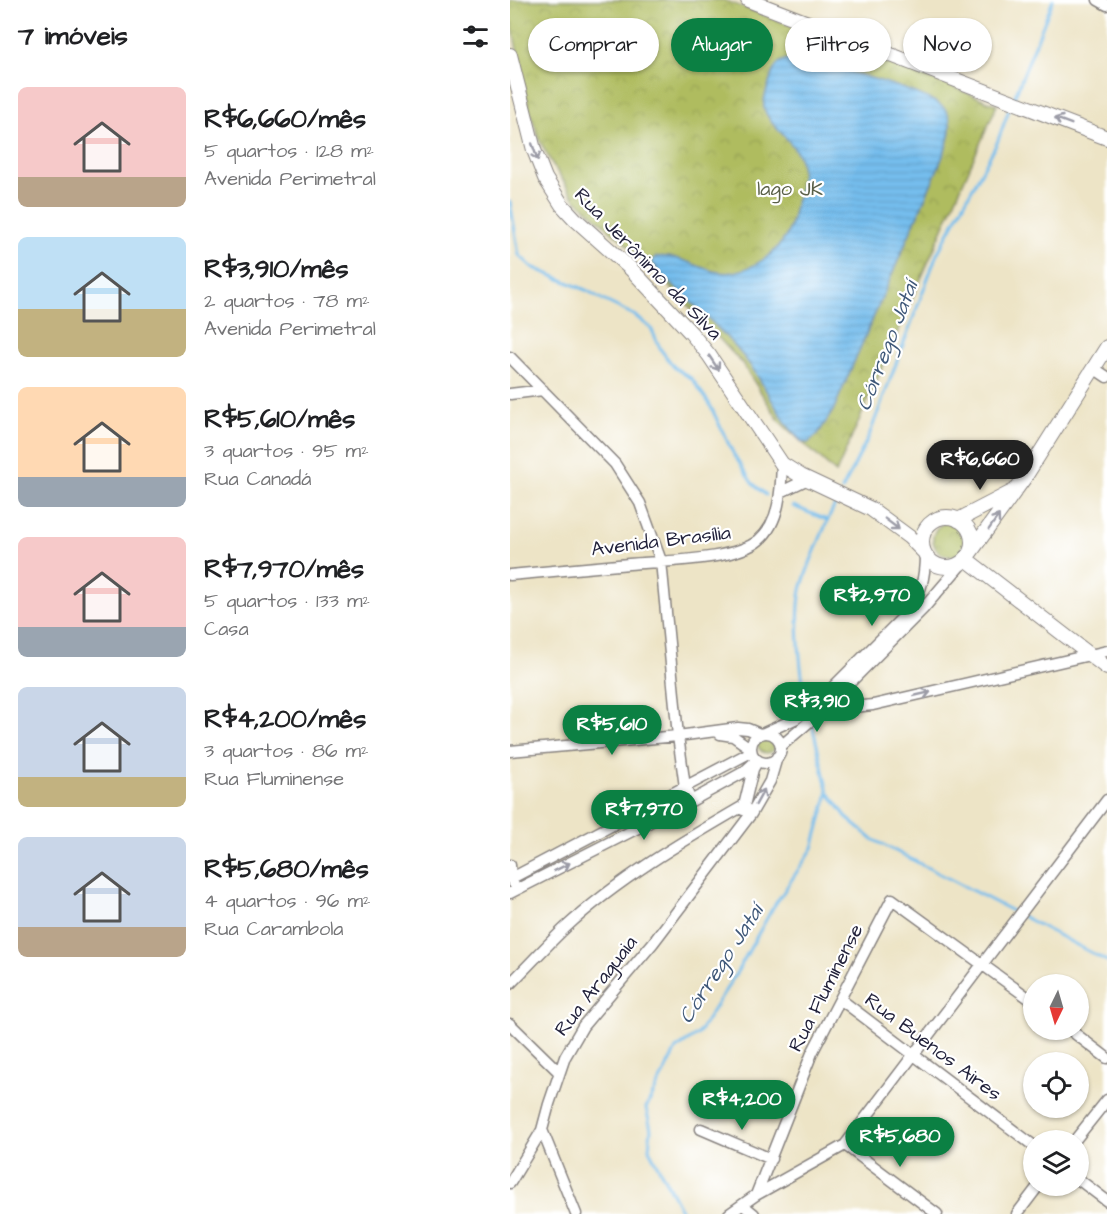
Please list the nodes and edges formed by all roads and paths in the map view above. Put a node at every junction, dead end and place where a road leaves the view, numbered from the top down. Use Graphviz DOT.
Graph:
graph roads {
  1 [pos="748,0"];
  2 [pos="1098,0"];
  3 [pos="1107,5"];
  4 [pos="510,55"];
  5 [pos="1107,138"];
  6 [pos="1107,347"];
  7 [pos="510,357"];
  8 [pos="1095,369"];
  9 [pos="1107,377"];
  10 [pos="543,390"];
  11 [pos="510,394"];
  12 [pos="782,464"];
  13 [pos="808,479"];
  14 [pos="1016,489"];
  15 [pos="781,492"];
  16 [pos="958,520"];
  17 [pos="924,553"];
  18 [pos="967,558"];
  19 [pos="661,561"];
  20 [pos="510,575"];
  21 [pos="1107,651"];
  22 [pos="1092,656"];
  23 [pos="863,663"];
  24 [pos="1107,668"];
  25 [pos="821,711"];
  26 [pos="711,732"];
  27 [pos="762,733"];
  28 [pos="678,736"];
  29 [pos="510,751"];
  30 [pos="779,752"];
  31 [pos="754,755"];
  32 [pos="685,787"];
  33 [pos="1107,800"];
  34 [pos="691,801"];
  35 [pos="745,805"];
  36 [pos="736,834"];
  37 [pos="510,865"];
  38 [pos="511,879"];
  39 [pos="514,891"];
  40 [pos="982,963"];
  41 [pos="510,984"];
  42 [pos="1023,994"];
  43 [pos="840,999"];
  44 [pos="510,1024"];
  45 [pos="1083,1040"];
  46 [pos="913,1054"];
  47 [pos="1107,1058"];
  48 [pos="559,1072"];
  49 [pos="1107,1100"];
  50 [pos="701,1129"];
  51 [pos="542,1130"];
  52 [pos="1083,1130"];
  53 [pos="1023,1138"];
  54 [pos="845,1144"];
  55 [pos="771,1159"];
  56 [pos="510,1183"];
  57 [pos="1089,1187"];
  58 [pos="756,1195"];
  59 [pos="1031,1196"];
  60 [pos="1107,1201"];
  61 [pos="743,1205"];
  62 [pos="576,1214"];
  63 [pos="729,1214"];
  64 [pos="754,1214"];
  65 [pos="937,1214"];
  66 [pos="1017,1214"];
  5 -- 1 [label="main road, one-way"];
  2 -- 3 [label="street"];
  4 -- 12 [label="main road, Rua Jerônimo da Silva, one-way"];
  6 -- 8 [label="main road"];
  7 -- 10 [label="street"];
  8 -- 9 [label="street"];
  8 -- 14 [label="main road"];
  10 -- 11 [label="street"];
  10 -- 19 [label="street"];
  12 -- 13 [label="main road, Rua Jerônimo da Silva"];
  12 -- 15 [label="street, Avenida Brasília"];
  13 -- 15 [label="street"];
  13 -- 17 [label="main road, Rua Jerônimo da Silva, one-way"];
  14 -- 16 [label="main road"];
  18 -- 14 [label="main road, one-way"];
  15 -- 19 [label="street, Avenida Brasília"];
  16 -- 17 [label="main road"];
  16 -- 18 [label="main road"];
  17 -- 18 [label="main road"];
  17 -- 23 [label="street"];
  18 -- 22 [label="main road"];
  18 -- 23 [label="street"];
  19 -- 20 [label="street, Avenida Brasília"];
  19 -- 28 [label="street"];
  21 -- 22 [label="street"];
  22 -- 24 [label="main road"];
  25 -- 22 [label="street, one-way"];
  23 -- 25 [label="street"];
  23 -- 27 [label="street"];
  25 -- 30 [label="street"];
  26 -- 27 [label="street"];
  26 -- 28 [label="street"];
  26 -- 31 [label="street"];
  27 -- 30 [label="street"];
  27 -- 31 [label="street"];
  28 -- 29 [label="street"];
  28 -- 32 [label="street"];
  30 -- 31 [label="street"];
  36 -- 30 [label="street, Rua Araguaia, one-way"];
  31 -- 32 [label="street"];
  31 -- 34 [label="street"];
  31 -- 35 [label="street"];
  32 -- 34 [label="street"];
  32 -- 38 [label="street"];
  33 -- 40 [label="street"];
  39 -- 34 [label="street, one-way"];
  35 -- 36 [label="street"];
  35 -- 41 [label="street"];
  36 -- 48 [label="street, Rua Araguaia"];
  37 -- 38 [label="street"];
  38 -- 39 [label="street"];
  40 -- 42 [label="street"];
  40 -- 43 [label="street, Rua Fluminense"];
  40 -- 46 [label="street"];
  43 -- 46 [label="street, Rua Buenos Aires"];
  43 -- 55 [label="street, Rua Fluminense"];
  44 -- 48 [label="street"];
  45 -- 47 [label="street"];
  46 -- 53 [label="street, Rua Buenos Aires"];
  46 -- 54 [label="street"];
  48 -- 51 [label="street, Rua Araguaia"];
  49 -- 52 [label="street"];
  50 -- 55 [label="street"];
  51 -- 56 [label="street, Rua Araguaia"];
  51 -- 62 [label="street"];
  54 -- 58 [label="street"];
  54 -- 65 [label="street"];
  55 -- 58 [label="street, Rua Fluminense"];
  57 -- 60 [label="street"];
  58 -- 61 [label="street"];
  59 -- 66 [label="street"];
  61 -- 63 [label="street"];
  61 -- 64 [label="street"];
}
